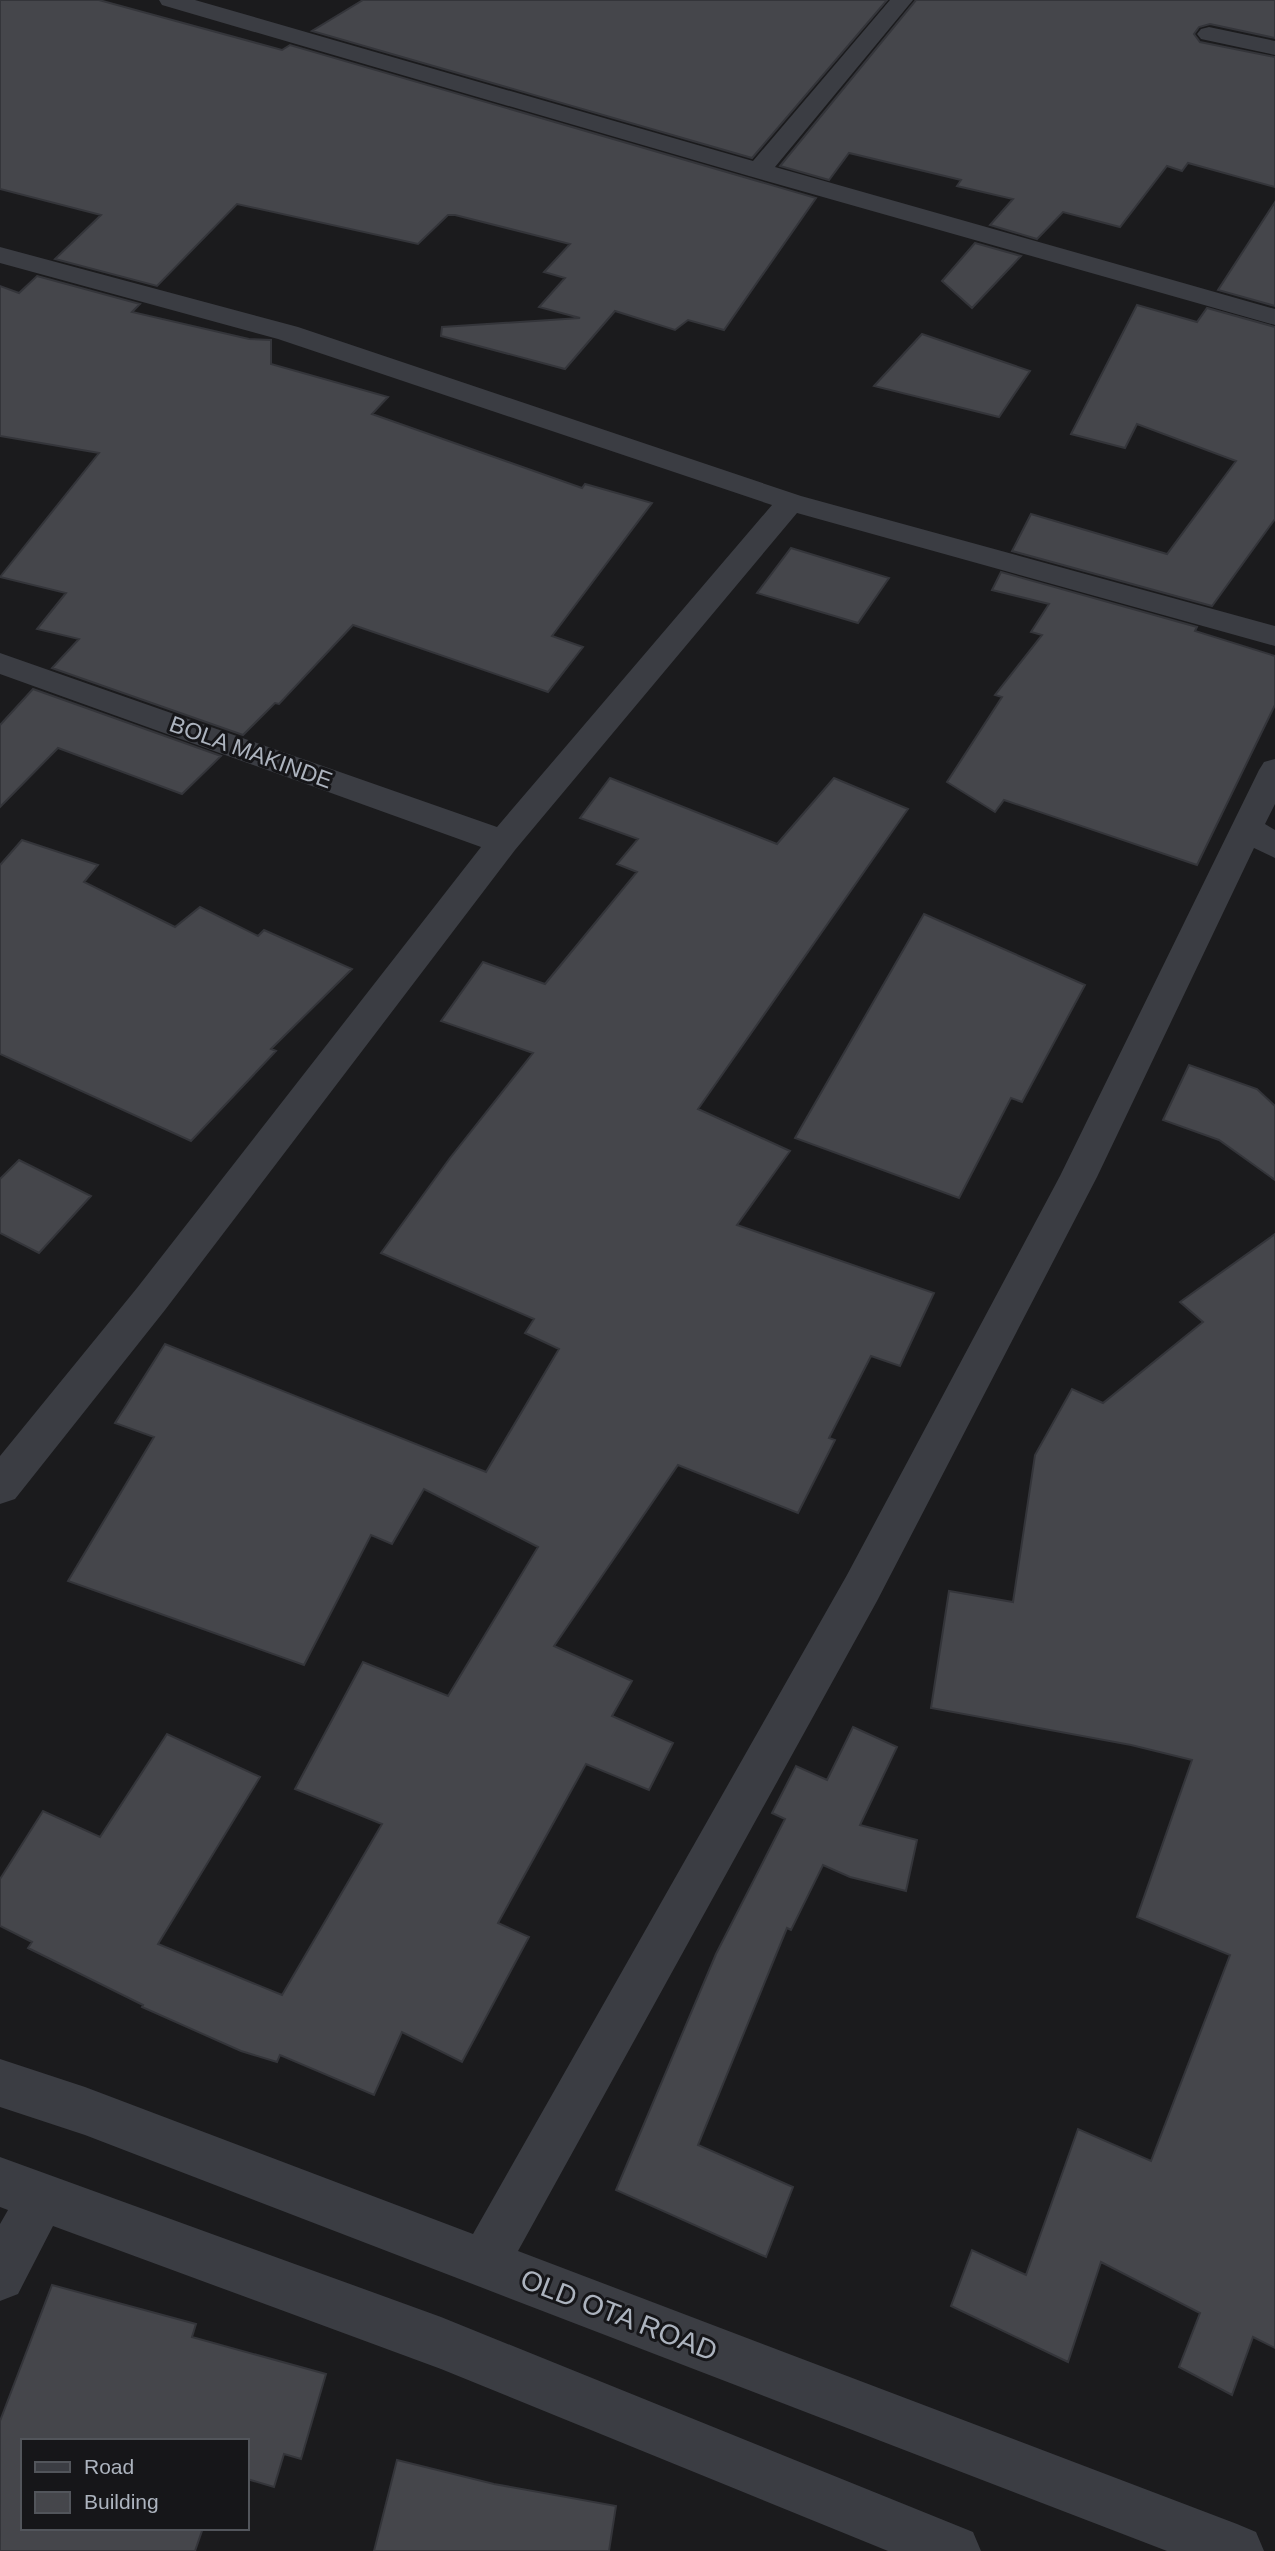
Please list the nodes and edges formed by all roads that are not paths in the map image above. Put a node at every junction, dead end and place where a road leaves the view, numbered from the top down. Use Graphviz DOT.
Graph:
graph roads {
  1 [pos="170,0"];
  2 [pos="902,0"];
  3 [pos="1209,34"];
  4 [pos="1275,48"];
  5 [pos="758,170"];
  6 [pos="0,255"];
  7 [pos="1275,317"];
  8 [pos="791,502"];
  9 [pos="1275,636"];
  10 [pos="0,663"];
  11 [pos="1275,770"];
  12 [pos="1262,837"];
  13 [pos="503,842"];
  14 [pos="0,1486"];
  15 [pos="0,2082"];
  16 [pos="21,2189"];
  17 [pos="484,2263"];
  18 [pos="0,2276"];
  19 [pos="954,2551"];
  20 [pos="1237,2551"];
  1 -- 5 [label="street"];
  2 -- 5 [label="street"];
  3 -- 4 [label="street"];
  5 -- 7 [label="street"];
  6 -- 8 [label="street"];
  8 -- 9 [label="street"];
  8 -- 13 [label="street"];
  10 -- 13 [label="street, BOLA MAKINDE"];
  11 -- 12 [label="street"];
  12 -- 17 [label="street"];
  13 -- 14 [label="street"];
  15 -- 17 [label="street, OLD OTA ROAD"];
  16 -- 18 [label="street"];
  16 -- 19 [label="street"];
  17 -- 20 [label="street, OLD OTA ROAD"];
}
